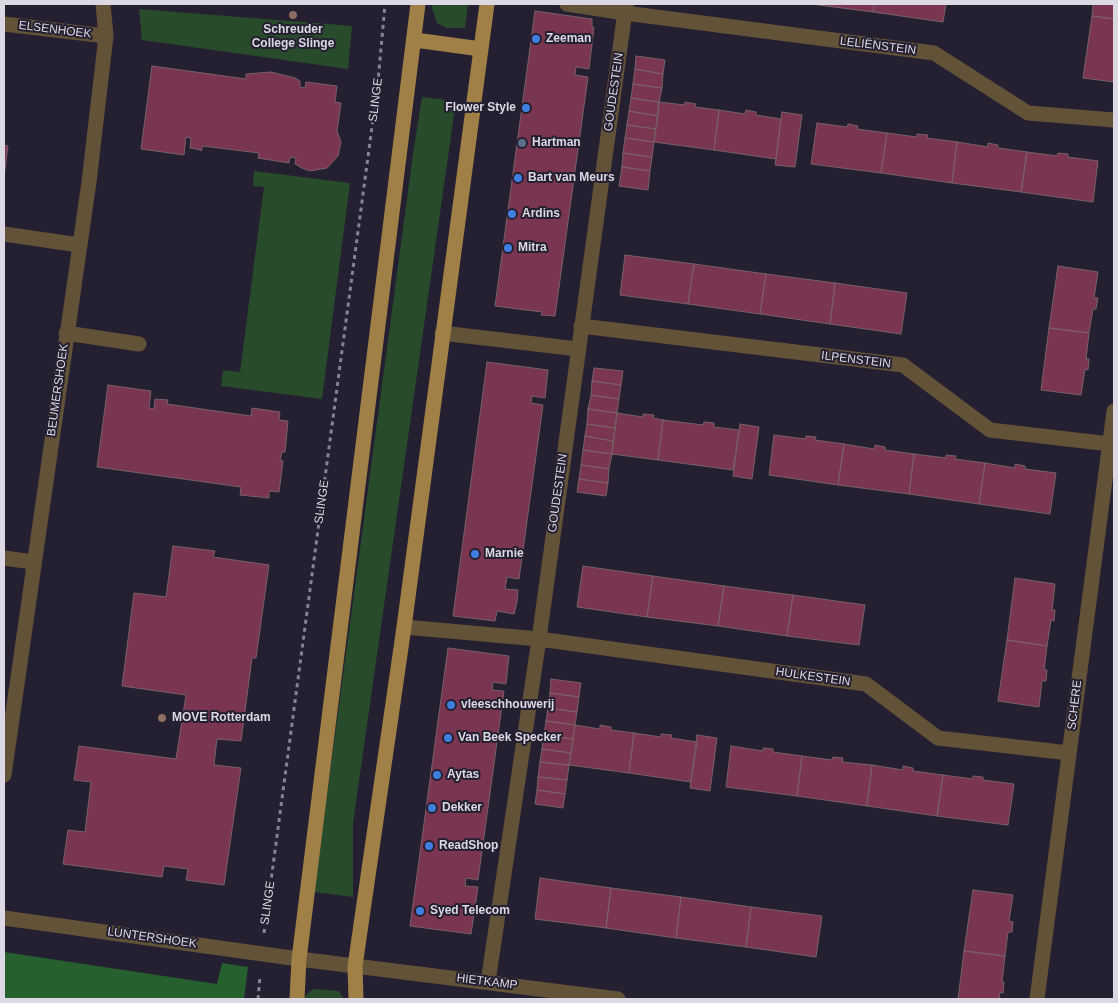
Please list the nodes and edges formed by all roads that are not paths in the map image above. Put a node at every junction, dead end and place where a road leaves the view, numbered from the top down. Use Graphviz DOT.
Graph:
graph roads {
  1 [pos="104,4"];
  2 [pos="418,4"];
  3 [pos="486,4"];
  4 [pos="567,4"];
  5 [pos="625,9"];
  6 [pos="4,24"];
  7 [pos="106,36"];
  8 [pos="415,40"];
  9 [pos="481,49"];
  10 [pos="1114,120"];
  11 [pos="4,234"];
  12 [pos="79,245"];
  13 [pos="581,326"];
  14 [pos="66,333"];
  15 [pos="442,333"];
  16 [pos="140,344"];
  17 [pos="578,349"];
  18 [pos="1114,411"];
  19 [pos="1110,444"];
  20 [pos="4,558"];
  21 [pos="33,562"];
  22 [pos="404,627"];
  23 [pos="539,639"];
  24 [pos="1069,753"];
  25 [pos="4,775"];
  26 [pos="4,918"];
  27 [pos="300,959"];
  28 [pos="355,966"];
  29 [pos="488,982"];
  30 [pos="297,999"];
  31 [pos="356,999"];
  32 [pos="618,999"];
  33 [pos="1037,999"];
  1 -- 7 [label="street, BEUMERSHOEK"];
  2 -- 8 [label="main road"];
  3 -- 9 [label="main road"];
  4 -- 5 [label="street"];
  5 -- 10 [label="street, LELIËNSTEIN"];
  5 -- 13 [label="street, GOUDESTEIN"];
  6 -- 7 [label="street, ELSENHOEK"];
  7 -- 12 [label="street, BEUMERSHOEK"];
  8 -- 9 [label="main road"];
  8 -- 27 [label="main road"];
  9 -- 15 [label="main road"];
  11 -- 12 [label="street"];
  12 -- 14 [label="street, BEUMERSHOEK"];
  13 -- 17 [label="street, GOUDESTEIN"];
  13 -- 19 [label="street, ILPENSTEIN"];
  14 -- 16 [label="street"];
  14 -- 21 [label="street, BEUMERSHOEK"];
  15 -- 17 [label="street"];
  15 -- 22 [label="main road"];
  17 -- 23 [label="street, GOUDESTEIN"];
  18 -- 19 [label="street, SCHERE"];
  19 -- 24 [label="street, SCHERE"];
  20 -- 21 [label="street"];
  21 -- 25 [label="street, BEUMERSHOEK"];
  22 -- 23 [label="street"];
  22 -- 28 [label="main road"];
  23 -- 24 [label="street, HULKESTEIN"];
  23 -- 29 [label="street, GOUDESTEIN"];
  24 -- 33 [label="street, SCHERE"];
  26 -- 27 [label="street, LUNTERSHOEK"];
  27 -- 28 [label="street, HIETKAMP"];
  27 -- 30 [label="main road"];
  28 -- 29 [label="street, HIETKAMP"];
  28 -- 31 [label="main road"];
  29 -- 32 [label="street, HIETKAMP"];
}
